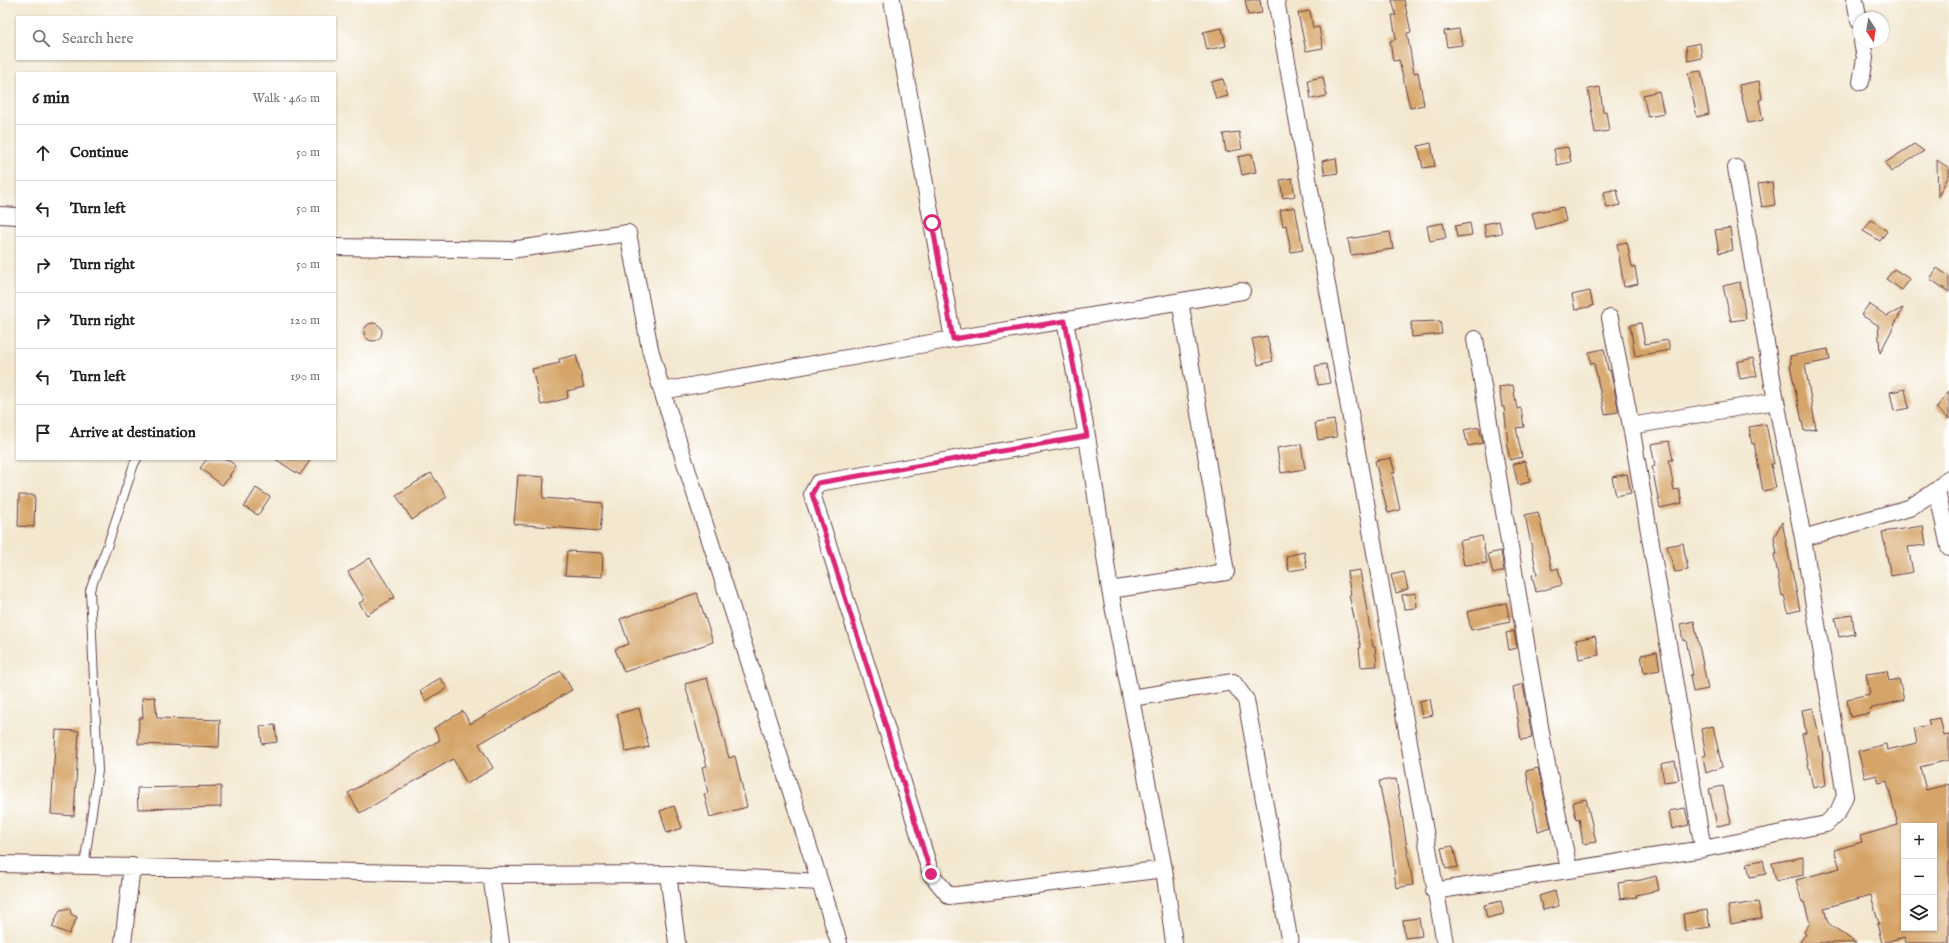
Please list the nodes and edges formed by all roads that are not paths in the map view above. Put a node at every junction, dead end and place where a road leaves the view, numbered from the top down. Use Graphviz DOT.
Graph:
graph roads {
  1 [pos="892,0"];
  2 [pos="1276,0"];
  3 [pos="1856,0"];
  4 [pos="1858,12"];
  5 [pos="1863,48"];
  6 [pos="1861,82"];
  7 [pos="1736,168"];
  8 [pos="0,215"];
  9 [pos="16,216"];
  10 [pos="336,247"];
  11 [pos="1242,291"];
  12 [pos="1180,301"];
  13 [pos="1610,318"];
  14 [pos="1065,321"];
  15 [pos="953,339"];
  16 [pos="1475,339"];
  17 [pos="662,391"];
  18 [pos="1776,401"];
  19 [pos="1631,426"];
  20 [pos="1087,436"];
  21 [pos="136,460"];
  22 [pos="1949,478"];
  23 [pos="1937,490"];
  24 [pos="1803,538"];
  25 [pos="1949,547"];
  26 [pos="1110,590"];
  27 [pos="1130,698"];
  28 [pos="1703,848"];
  29 [pos="0,864"];
  30 [pos="84,866"];
  31 [pos="132,866"];
  32 [pos="1164,869"];
  33 [pos="1569,869"];
  34 [pos="668,874"];
  35 [pos="491,875"];
  36 [pos="820,882"];
  37 [pos="1434,891"];
  38 [pos="123,943"];
  39 [pos="501,943"];
  40 [pos="677,943"];
  41 [pos="839,943"];
  42 [pos="1174,943"];
  43 [pos="1290,943"];
  44 [pos="1445,943"];
  1 -- 15 [label="street"];
  2 -- 37 [label="street"];
  3 -- 4 [label="street"];
  5 -- 6 [label="street"];
  7 -- 18 [label="street"];
  8 -- 9 [label="street"];
  10 -- 17 [label="street"];
  11 -- 12 [label="street"];
  12 -- 14 [label="street"];
  12 -- 26 [label="street"];
  13 -- 19 [label="street"];
  14 -- 15 [label="street"];
  14 -- 20 [label="street"];
  15 -- 17 [label="street"];
  16 -- 33 [label="street"];
  17 -- 36 [label="street"];
  18 -- 19 [label="street"];
  18 -- 24 [label="street"];
  19 -- 28 [label="street"];
  20 -- 26 [label="street"];
  20 -- 32 [label="street"];
  21 -- 30 [label="lane"];
  22 -- 23 [label="street"];
  23 -- 24 [label="street"];
  23 -- 25 [label="street"];
  24 -- 28 [label="street"];
  26 -- 27 [label="street"];
  27 -- 32 [label="street"];
  27 -- 43 [label="street"];
  28 -- 33 [label="street"];
  29 -- 30 [label="street"];
  30 -- 31 [label="street"];
  31 -- 35 [label="street"];
  31 -- 38 [label="street"];
  32 -- 42 [label="street"];
  33 -- 37 [label="street"];
  34 -- 35 [label="street"];
  34 -- 36 [label="street"];
  34 -- 40 [label="street"];
  35 -- 39 [label="street"];
  36 -- 41 [label="street"];
  37 -- 44 [label="street"];
}
